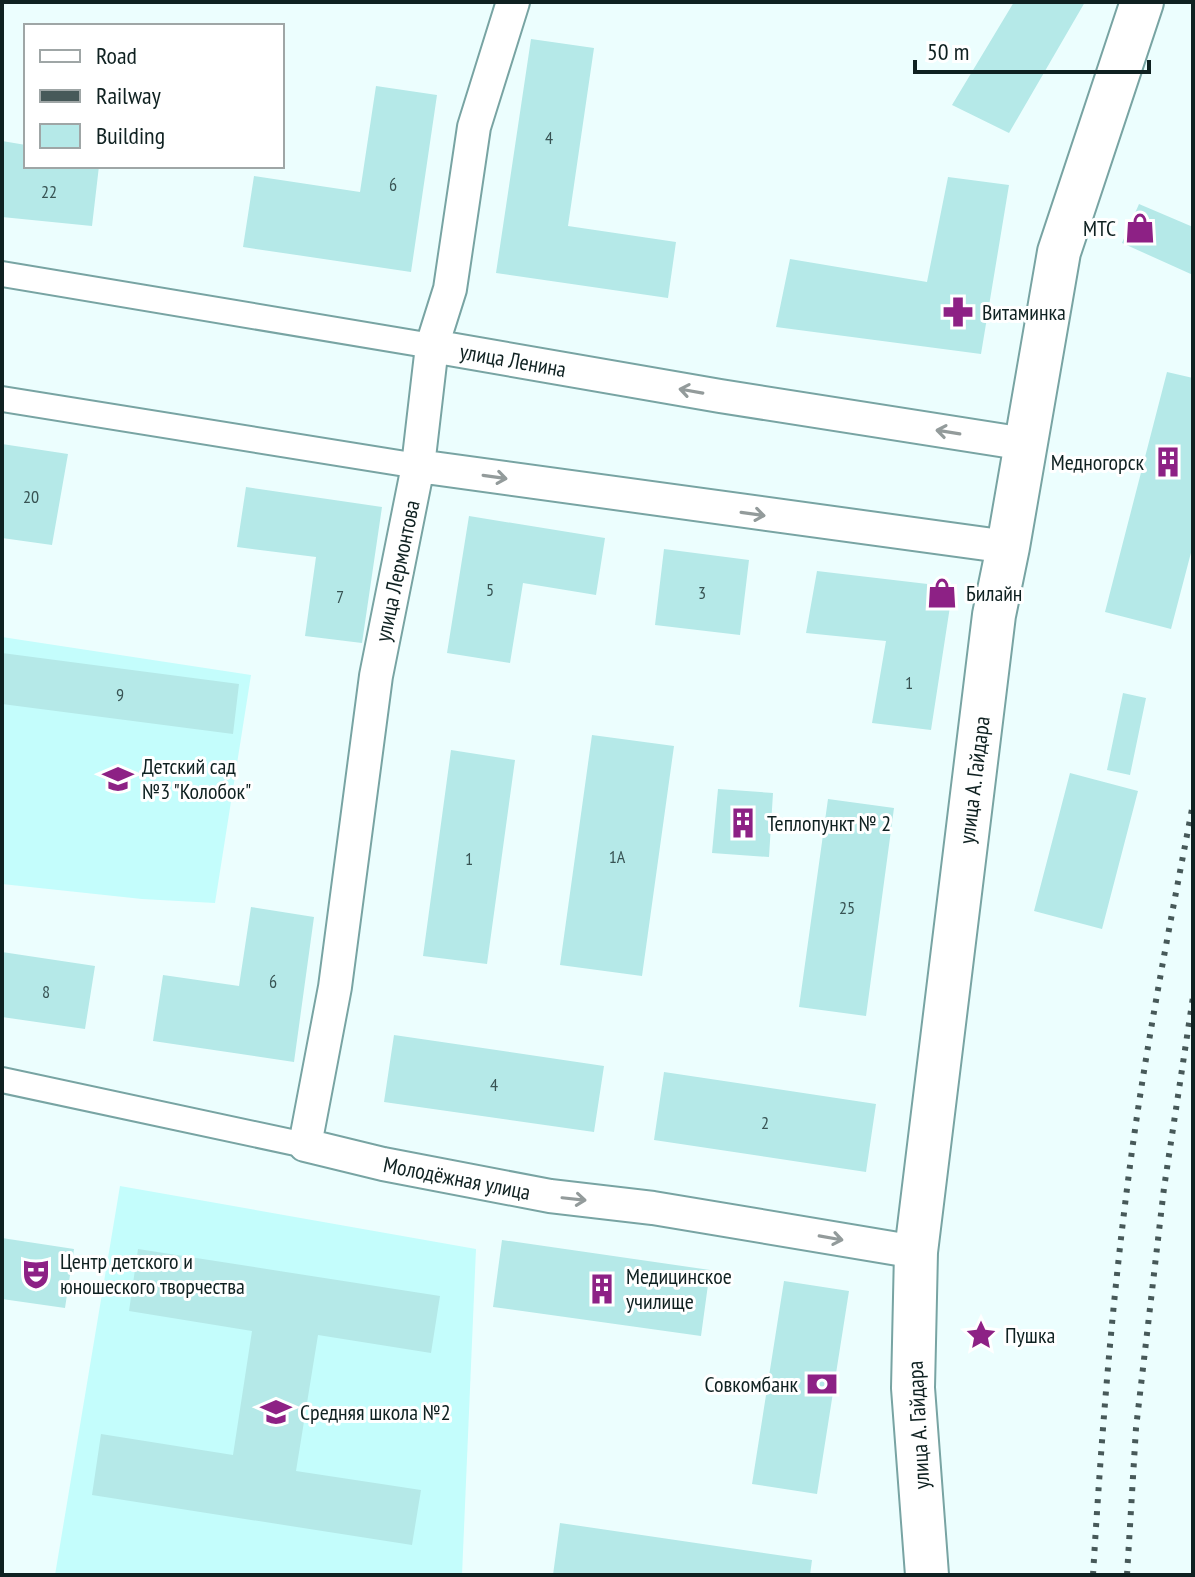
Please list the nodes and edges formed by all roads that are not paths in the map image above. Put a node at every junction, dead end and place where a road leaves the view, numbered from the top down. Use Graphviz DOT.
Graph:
graph roads {
  1 [pos="513,2"];
  2 [pos="1142,2"];
  3 [pos="2,274"];
  4 [pos="432,346"];
  5 [pos="2,399"];
  6 [pos="1025,444"];
  7 [pos="418,466"];
  8 [pos="1008,547"];
  9 [pos="2,1080"];
  10 [pos="305,1145"];
  11 [pos="916,1252"];
  12 [pos="927,1575"];
  1 -- 4 [label="street, улица Лермонтова"];
  2 -- 6 [label="street, улица А. Гайдара"];
  3 -- 4 [label="street, улица Ленина"];
  6 -- 4 [label="street, улица Ленина, one-way"];
  4 -- 7 [label="street, улица Лермонтова"];
  5 -- 7 [label="street"];
  6 -- 8 [label="street, улица А. Гайдара"];
  7 -- 8 [label="street, one-way"];
  7 -- 10 [label="street, улица Лермонтова"];
  8 -- 11 [label="street, улица А. Гайдара"];
  9 -- 10 [label="street, Молодёжная улица"];
  10 -- 11 [label="street, Молодёжная улица, one-way"];
  11 -- 12 [label="street, улица А. Гайдара"];
}
